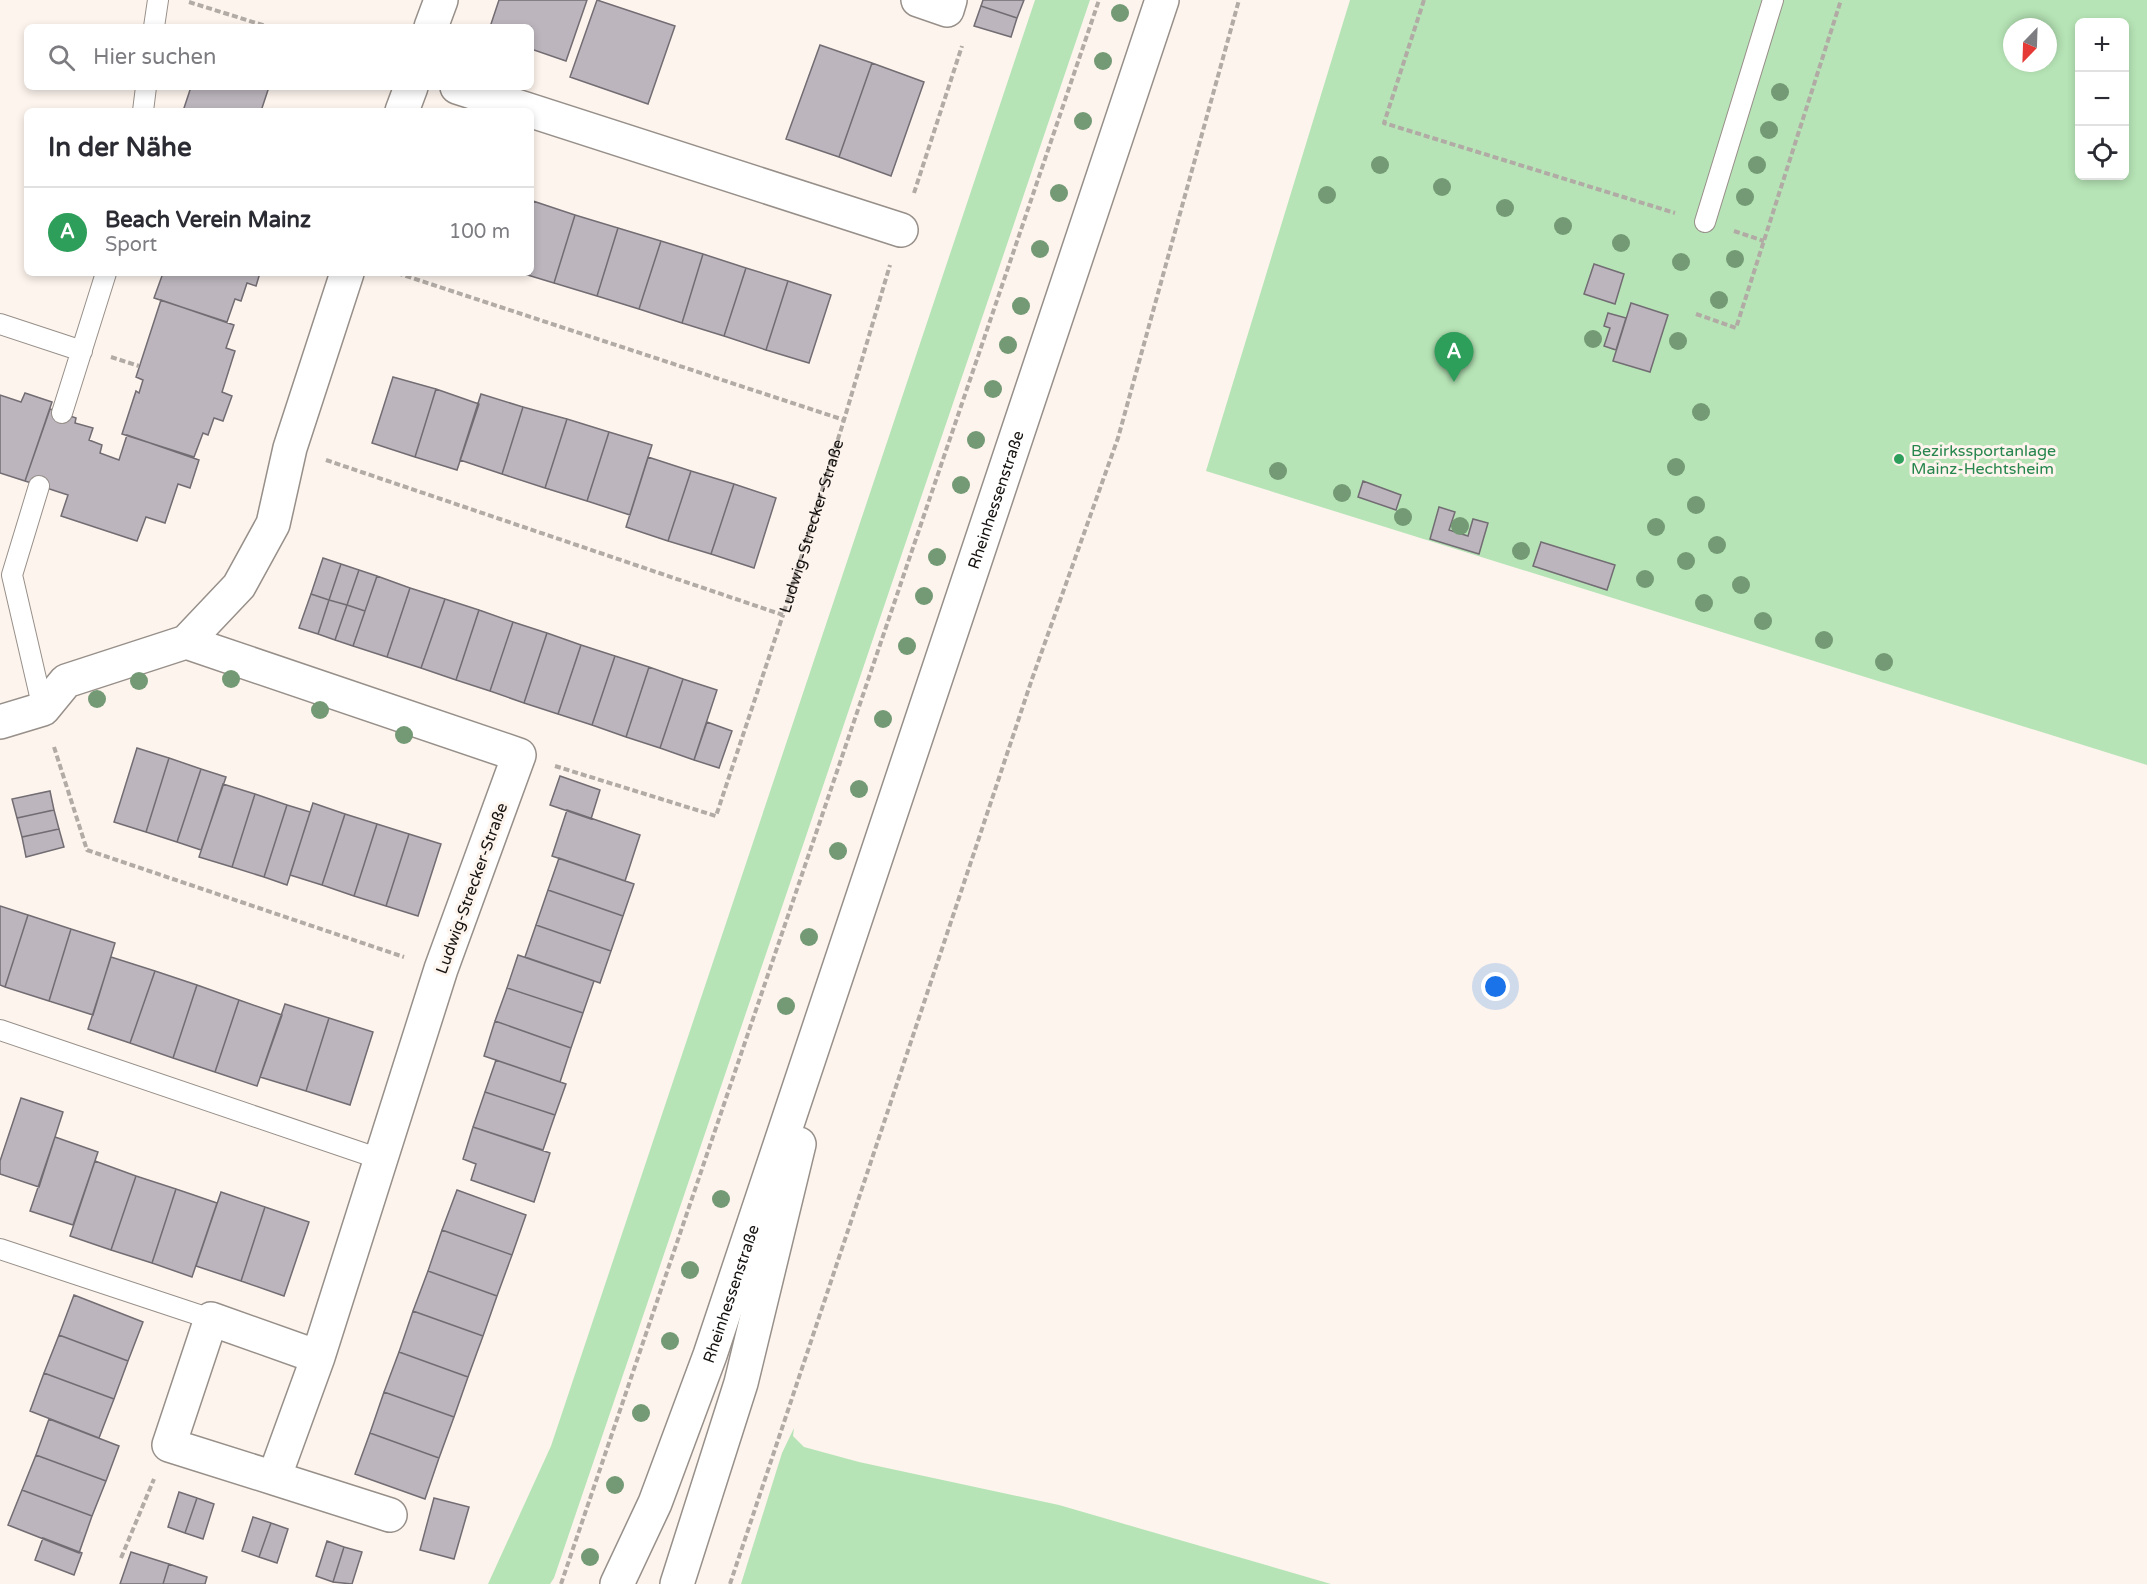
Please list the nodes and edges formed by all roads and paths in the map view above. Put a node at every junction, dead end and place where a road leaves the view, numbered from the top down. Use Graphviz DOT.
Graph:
graph roads {
  1 [pos="158,0"];
  2 [pos="183,0"];
  3 [pos="441,0"];
  4 [pos="1099,0"];
  5 [pos="1162,0"];
  6 [pos="1239,0"];
  7 [pos="1424,0"];
  8 [pos="1773,0"];
  9 [pos="1841,0"];
  10 [pos="938,3"];
  11 [pos="154,24"];
  12 [pos="259,24"];
  13 [pos="432,24"];
  14 [pos="146,90"];
  15 [pos="410,90"];
  16 [pos="466,90"];
  17 [pos="143,108"];
  18 [pos="403,108"];
  19 [pos="522,108"];
  20 [pos="534,112"];
  21 [pos="1704,222"];
  22 [pos="901,230"];
  23 [pos="1764,241"];
  24 [pos="105,276"];
  25 [pos="346,276"];
  26 [pos="406,276"];
  27 [pos="1696,314"];
  28 [pos="0,324"];
  29 [pos="82,351"];
  30 [pos="62,413"];
  31 [pos="844,420"];
  32 [pos="290,448"];
  33 [pos="39,486"];
  34 [pos="783,615"];
  35 [pos="186,642"];
  36 [pos="43,709"];
  37 [pos="0,722"];
  38 [pos="519,755"];
  39 [pos="441,969"];
  40 [pos="827,998"];
  41 [pos="0,1030"];
  42 [pos="382,1160"];
  43 [pos="0,1249"];
  44 [pos="211,1319"];
  45 [pos="318,1357"];
  46 [pos="169,1445"];
  47 [pos="274,1478"];
  48 [pos="390,1515"];
  49 [pos="121,1558"];
  50 [pos="731,1583"];
  51 [pos="561,1584"];
  52 [pos="617,1584"];
  53 [pos="676,1584"];
  1 -- 11 [label="lane"];
  2 -- 12 [label="path"];
  3 -- 13 [label="street"];
  4 -- 51 [label="path"];
  5 -- 40 [label="street, Rheinhessenstraße"];
  6 -- 50 [label="path"];
  7 -- 21 [label="path"];
  8 -- 21 [label="lane"];
  9 -- 23 [label="path"];
  10 -- 22 [label="path, Ludwig-Strecker-Straße"];
  14 -- 17 [label="lane"];
  15 -- 18 [label="street"];
  16 -- 19 [label="street"];
  20 -- 22 [label="street"];
  21 -- 23 [label="path"];
  22 -- 31 [label="path, Ludwig-Strecker-Straße"];
  23 -- 27 [label="path"];
  24 -- 29 [label="lane"];
  25 -- 32 [label="street"];
  26 -- 31 [label="path, Ludwig-Strecker-Straße"];
  28 -- 29 [label="lane"];
  29 -- 30 [label="lane"];
  31 -- 34 [label="path, Ludwig-Strecker-Straße"];
  32 -- 34 [label="path, Ludwig-Strecker-Straße"];
  32 -- 35 [label="street"];
  33 -- 36 [label="lane"];
  34 -- 38 [label="path"];
  35 -- 36 [label="street"];
  35 -- 38 [label="street"];
  36 -- 37 [label="street"];
  36 -- 39 [label="path"];
  38 -- 39 [label="street, Ludwig-Strecker-Straße"];
  39 -- 42 [label="street, Ludwig-Strecker-Straße"];
  40 -- 52 [label="street, Rheinhessenstraße"];
  40 -- 53 [label="street, Rheinhessenstraße"];
  41 -- 42 [label="lane"];
  42 -- 45 [label="street, Ludwig-Strecker-Straße"];
  43 -- 44 [label="lane"];
  44 -- 45 [label="street"];
  44 -- 46 [label="street"];
  45 -- 47 [label="street, Ludwig-Strecker-Straße"];
  46 -- 47 [label="street"];
  46 -- 49 [label="path"];
  47 -- 48 [label="street"];
}
